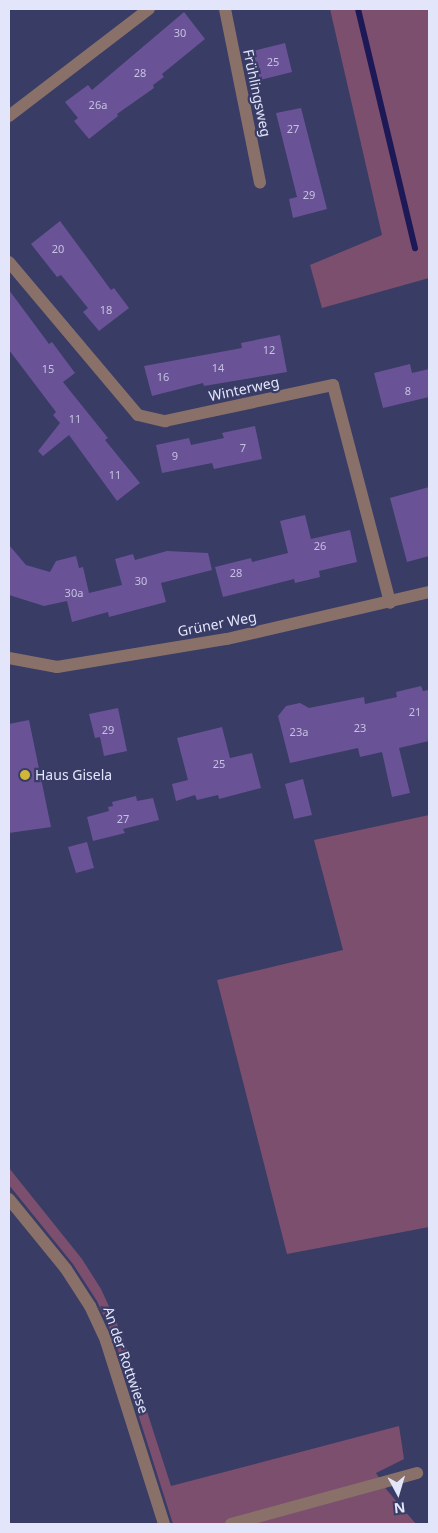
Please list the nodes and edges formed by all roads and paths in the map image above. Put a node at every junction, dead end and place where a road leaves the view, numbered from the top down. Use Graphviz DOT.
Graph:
graph roads {
  1 [pos="148,9"];
  2 [pos="225,9"];
  3 [pos="9,116"];
  4 [pos="260,182"];
  5 [pos="9,262"];
  6 [pos="429,592"];
  7 [pos="390,603"];
  8 [pos="9,658"];
  9 [pos="9,1199"];
  10 [pos="417,1474"];
  11 [pos="164,1524"];
  12 [pos="231,1524"];
  1 -- 3 [label="street"];
  2 -- 4 [label="street, Frühlingsweg"];
  5 -- 7 [label="street, Winterweg"];
  6 -- 7 [label="street, Grüner Weg"];
  7 -- 8 [label="street, Grüner Weg"];
  9 -- 11 [label="street, An der Rottwiese"];
  10 -- 12 [label="street"];
}
